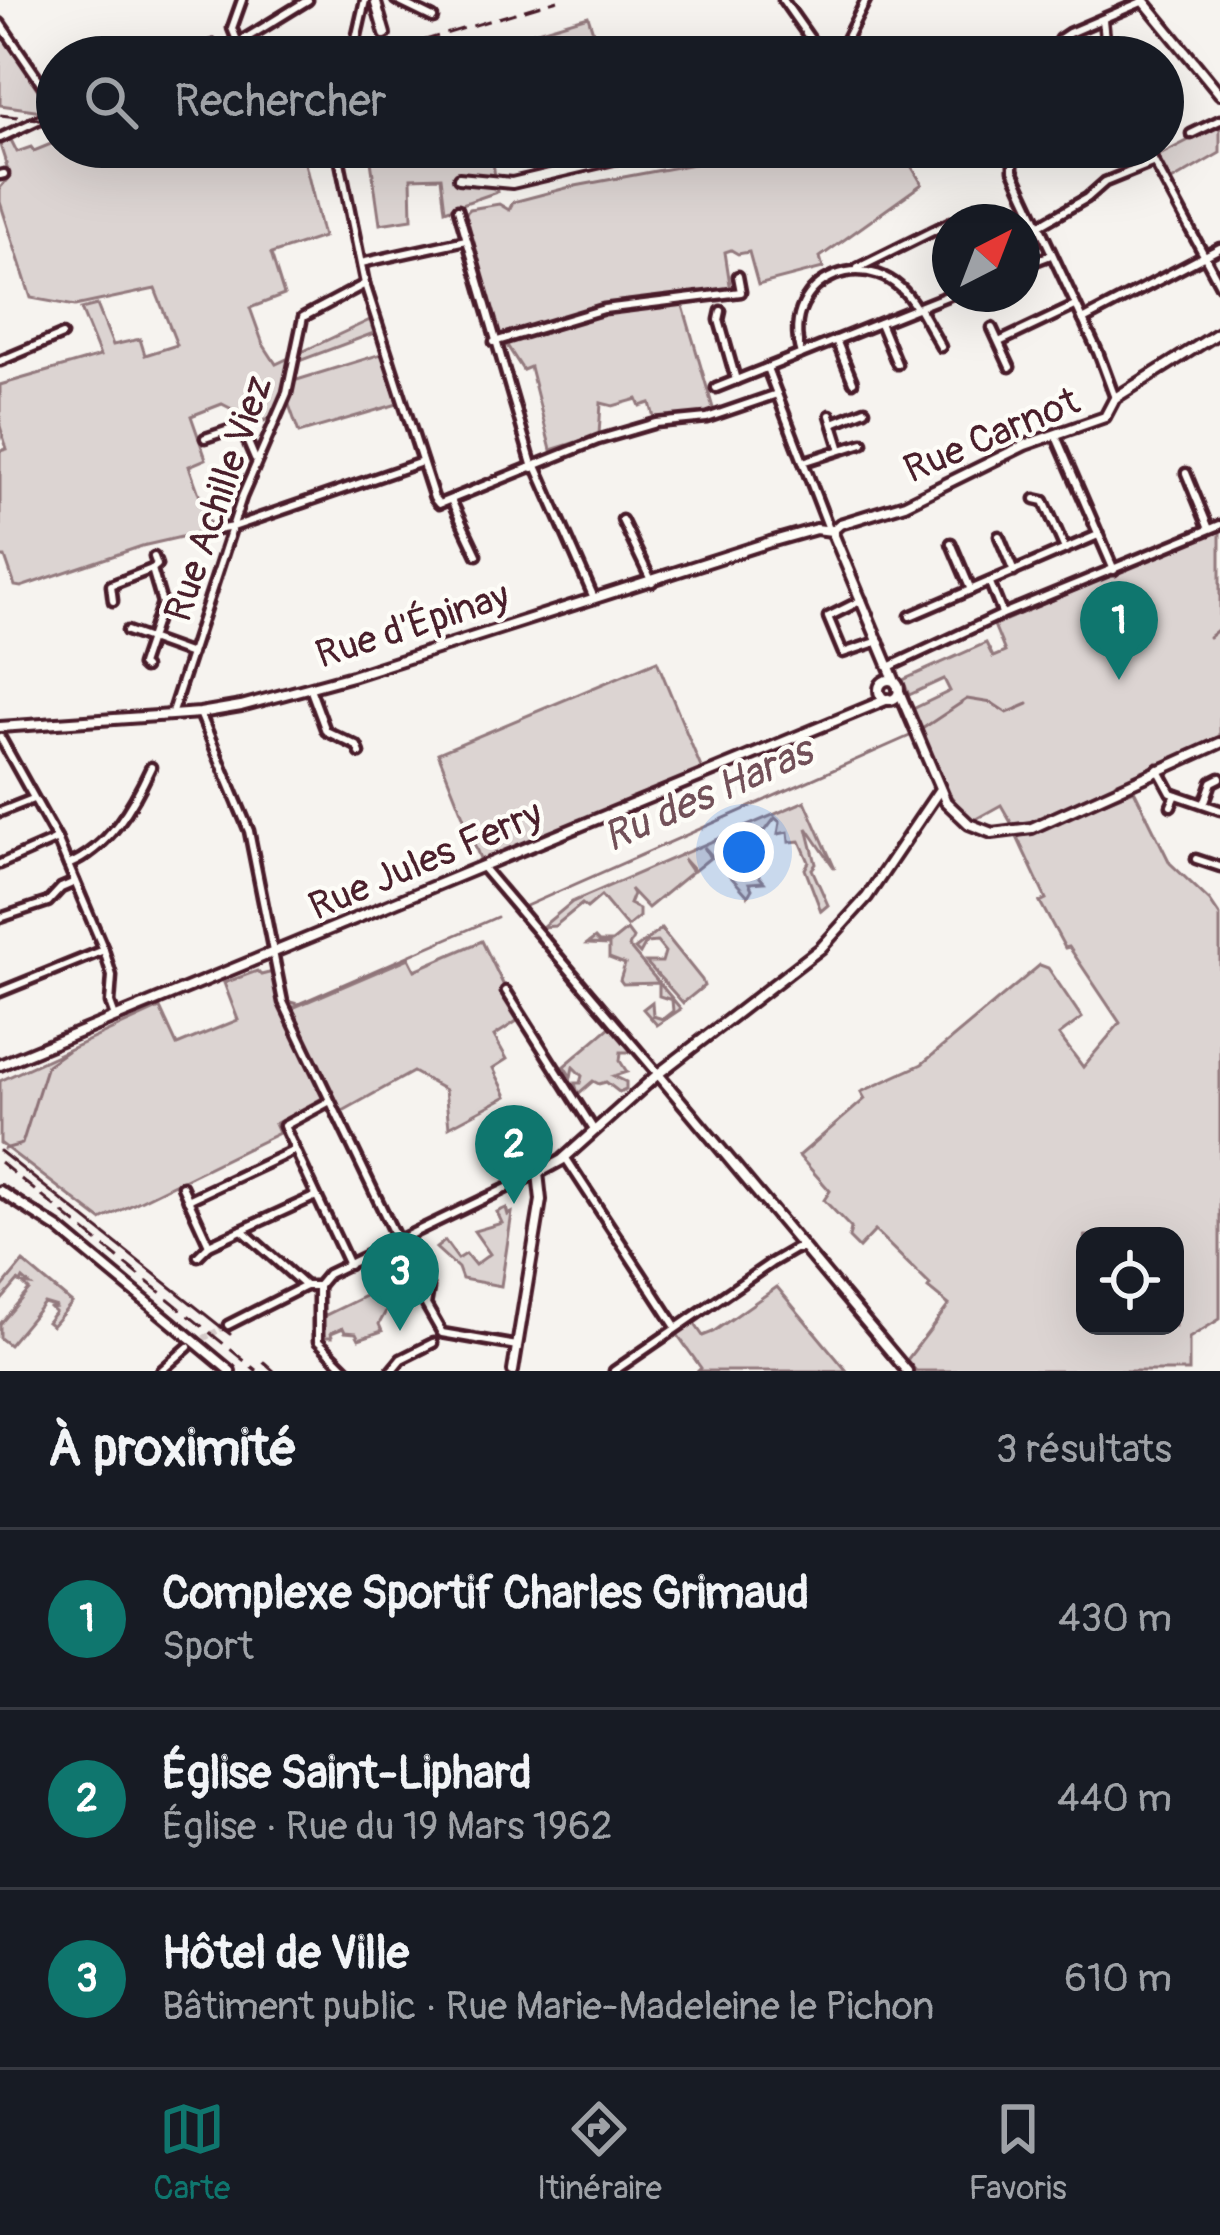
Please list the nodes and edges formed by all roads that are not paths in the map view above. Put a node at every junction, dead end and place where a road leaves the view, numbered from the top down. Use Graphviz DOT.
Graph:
graph roads {
  1 [pos="242,0"];
  2 [pos="308,0"];
  3 [pos="365,0"];
  4 [pos="375,0"];
  5 [pos="396,0"];
  6 [pos="783,0"];
  7 [pos="866,0"];
  8 [pos="1144,1"];
  9 [pos="433,18"];
  10 [pos="1103,20"];
  11 [pos="0,23"];
  12 [pos="385,34"];
  13 [pos="235,36"];
  14 [pos="249,36"];
  15 [pos="357,36"];
  16 [pos="808,36"];
  17 [pos="848,36"];
  18 [pos="1067,36"];
  19 [pos="1105,36"];
  20 [pos="1173,36"];
  21 [pos="1184,50"];
  22 [pos="1220,74"];
  23 [pos="36,77"];
  24 [pos="1209,80"];
  25 [pos="1220,94"];
  26 [pos="36,119"];
  27 [pos="1220,121"];
  28 [pos="1191,134"];
  29 [pos="0,138"];
  30 [pos="341,168"];
  31 [pos="576,168"];
  32 [pos="1012,168"];
  33 [pos="1140,168"];
  34 [pos="1155,168"];
  35 [pos="459,178"];
  36 [pos="1028,204"];
  37 [pos="458,209"];
  38 [pos="1040,225"];
  39 [pos="365,230"];
  40 [pos="1040,230"];
  41 [pos="354,231"];
  42 [pos="932,231"];
  43 [pos="466,240"];
  44 [pos="1220,248"];
  45 [pos="1051,255"];
  46 [pos="879,257"];
  47 [pos="1203,258"];
  48 [pos="1040,259"];
  49 [pos="361,263"];
  50 [pos="856,271"];
  51 [pos="879,273"];
  52 [pos="738,276"];
  53 [pos="365,284"];
  54 [pos="1220,285"];
  55 [pos="932,302"];
  56 [pos="1076,306"];
  57 [pos="917,308"];
  58 [pos="721,311"];
  59 [pos="1083,320"];
  60 [pos="880,323"];
  61 [pos="992,328"];
  62 [pos="1220,332"];
  63 [pos="62,335"];
  64 [pos="836,340"];
  65 [pos="494,342"];
  66 [pos="999,342"];
  67 [pos="940,347"];
  68 [pos="801,354"];
  69 [pos="0,361"];
  70 [pos="897,364"];
  71 [pos="1010,367"];
  72 [pos="767,368"];
  73 [pos="736,380"];
  74 [pos="853,382"];
  75 [pos="716,388"];
  76 [pos="776,394"];
  77 [pos="1115,398"];
  78 [pos="865,410"];
  79 [pos="1055,434"];
  80 [pos="205,438"];
  81 [pos="862,442"];
  82 [pos="840,447"];
  83 [pos="256,461"];
  84 [pos="422,462"];
  85 [pos="803,462"];
  86 [pos="534,467"];
  87 [pos="1186,472"];
  88 [pos="1036,499"];
  89 [pos="452,502"];
  90 [pos="622,520"];
  91 [pos="1220,524"];
  92 [pos="233,527"];
  93 [pos="831,530"];
  94 [pos="1209,530"];
  95 [pos="205,532"];
  96 [pos="999,536"];
  97 [pos="1098,536"];
  98 [pos="951,543"];
  99 [pos="1065,549"];
  100 [pos="478,555"];
  101 [pos="154,557"];
  102 [pos="152,569"];
  103 [pos="1114,570"];
  104 [pos="1014,572"];
  105 [pos="652,582"];
  106 [pos="990,583"];
  107 [pos="971,590"];
  108 [pos="594,598"];
  109 [pos="862,600"];
  110 [pos="113,601"];
  111 [pos="1003,614"];
  112 [pos="910,616"];
  113 [pos="128,631"];
  114 [pos="149,640"];
  115 [pos="879,641"];
  116 [pos="191,654"];
  117 [pos="889,667"];
  118 [pos="144,668"];
  119 [pos="310,688"];
  120 [pos="892,693"];
  121 [pos="200,713"];
  122 [pos="171,715"];
  123 [pos="0,727"];
  124 [pos="1,742"];
  125 [pos="1220,743"];
  126 [pos="361,753"];
  127 [pos="151,766"];
  128 [pos="1158,769"];
  129 [pos="1220,778"];
  130 [pos="940,790"];
  131 [pos="1175,794"];
  132 [pos="33,800"];
  133 [pos="1204,804"];
  134 [pos="1171,806"];
  135 [pos="1220,810"];
  136 [pos="0,812"];
  137 [pos="57,839"];
  138 [pos="1196,859"];
  139 [pos="0,864"];
  140 [pos="68,865"];
  141 [pos="1220,867"];
  142 [pos="483,868"];
  143 [pos="75,882"];
  144 [pos="0,918"];
  145 [pos="104,950"];
  146 [pos="274,954"];
  147 [pos="506,991"];
  148 [pos="0,992"];
  149 [pos="115,1017"];
  150 [pos="0,1065"];
  151 [pos="658,1074"];
  152 [pos="330,1101"];
  153 [pos="595,1131"];
  154 [pos="296,1150"];
  155 [pos="566,1157"];
  156 [pos="538,1173"];
  157 [pos="182,1186"];
  158 [pos="0,1191"];
  159 [pos="316,1195"];
  160 [pos="188,1200"];
  161 [pos="242,1230"];
  162 [pos="398,1241"];
  163 [pos="209,1245"];
  164 [pos="805,1249"];
  165 [pos="198,1256"];
  166 [pos="349,1265"];
  167 [pos="305,1286"];
  168 [pos="318,1286"];
  169 [pos="227,1325"];
  170 [pos="676,1327"];
  171 [pos="433,1343"];
  172 [pos="517,1346"];
  173 [pos="188,1347"];
  174 [pos="161,1371"];
  175 [pos="230,1371"];
  176 [pos="348,1371"];
  177 [pos="391,1371"];
  178 [pos="513,1371"];
  179 [pos="614,1371"];
  180 [pos="908,1371"];
  1 -- 13 [label="street"];
  2 -- 14 [label="street"];
  3 -- 15 [label="street"];
  4 -- 12 [label="street"];
  5 -- 9 [label="street"];
  6 -- 16 [label="street"];
  7 -- 17 [label="street"];
  8 -- 10 [label="street"];
  8 -- 20 [label="street"];
  10 -- 18 [label="street"];
  10 -- 19 [label="street"];
  11 -- 23 [label="street"];
  21 -- 24 [label="street"];
  22 -- 24 [label="street"];
  24 -- 25 [label="street"];
  26 -- 29 [label="street"];
  27 -- 28 [label="street"];
  30 -- 41 [label="street"];
  31 -- 35 [label="street"];
  32 -- 36 [label="street"];
  33 -- 38 [label="street"];
  34 -- 47 [label="street"];
  37 -- 43 [label="street"];
  39 -- 41 [label="street"];
  40 -- 45 [label="street"];
  41 -- 49 [label="street"];
  42 -- 46 [label="street"];
  43 -- 49 [label="street"];
  43 -- 65 [label="street"];
  44 -- 47 [label="street"];
  45 -- 48 [label="street"];
  45 -- 56 [label="street"];
  46 -- 50 [label="street"];
  46 -- 51 [label="street"];
  47 -- 54 [label="street"];
  47 -- 59 [label="street"];
  49 -- 53 [label="street"];
  50 -- 51 [label="street"];
  50 -- 68 [label="street"];
  51 -- 57 [label="street"];
  52 -- 65 [label="street"];
  53 -- 83 [label="street, Rue Achille Viez"];
  53 -- 84 [label="street"];
  55 -- 57 [label="street"];
  56 -- 59 [label="street"];
  56 -- 66 [label="street"];
  57 -- 60 [label="street"];
  57 -- 67 [label="street"];
  58 -- 73 [label="street"];
  59 -- 77 [label="street"];
  60 -- 64 [label="street"];
  60 -- 70 [label="street"];
  61 -- 66 [label="street"];
  62 -- 77 [label="street, Rue Carnot"];
  63 -- 69 [label="street"];
  64 -- 68 [label="street"];
  64 -- 74 [label="street"];
  65 -- 86 [label="street"];
  66 -- 71 [label="street"];
  68 -- 72 [label="street"];
  72 -- 73 [label="street"];
  72 -- 76 [label="street"];
  73 -- 75 [label="street"];
  76 -- 85 [label="street"];
  76 -- 86 [label="street"];
  77 -- 79 [label="street, Rue Carnot"];
  78 -- 82 [label="street"];
  79 -- 93 [label="street, Rue Carnot"];
  79 -- 97 [label="street"];
  80 -- 83 [label="street"];
  81 -- 82 [label="street"];
  82 -- 85 [label="street"];
  83 -- 92 [label="street, Rue Achille Viez"];
  84 -- 89 [label="street"];
  84 -- 92 [label="street"];
  85 -- 93 [label="street"];
  86 -- 89 [label="street"];
  86 -- 108 [label="street"];
  87 -- 94 [label="street"];
  88 -- 99 [label="street"];
  89 -- 100 [label="street"];
  90 -- 105 [label="street"];
  91 -- 94 [label="street"];
  92 -- 95 [label="street"];
  92 -- 116 [label="street, Rue Achille Viez"];
  93 -- 105 [label="street, Rue d'Épinay"];
  93 -- 109 [label="street"];
  94 -- 103 [label="street"];
  96 -- 104 [label="street"];
  97 -- 99 [label="street"];
  97 -- 103 [label="street"];
  98 -- 107 [label="street"];
  99 -- 104 [label="street"];
  101 -- 102 [label="street"];
  102 -- 110 [label="street"];
  102 -- 114 [label="street"];
  103 -- 111 [label="street"];
  104 -- 106 [label="street"];
  105 -- 108 [label="street, Rue d'Épinay"];
  106 -- 107 [label="street"];
  106 -- 111 [label="street"];
  107 -- 112 [label="street"];
  108 -- 119 [label="street, Rue d'Épinay"];
  109 -- 115 [label="street"];
  109 -- 115 [label="street"];
  111 -- 117 [label="street"];
  113 -- 114 [label="street"];
  114 -- 116 [label="street"];
  114 -- 118 [label="street"];
  115 -- 117 [label="street"];
  116 -- 122 [label="street, Rue Achille Viez"];
  117 -- 120 [label="street"];
  117 -- 120 [label="street"];
  119 -- 121 [label="street, Rue d'Épinay"];
  119 -- 126 [label="street"];
  120 -- 130 [label="street"];
  120 -- 142 [label="street, Rue Jules Ferry"];
  121 -- 122 [label="street, Rue d'Épinay"];
  121 -- 146 [label="street"];
  122 -- 123 [label="street, Rue d'Épinay"];
  124 -- 132 [label="street"];
  125 -- 128 [label="street"];
  127 -- 140 [label="street"];
  128 -- 130 [label="street"];
  128 -- 131 [label="street"];
  129 -- 133 [label="street"];
  130 -- 151 [label="street"];
  131 -- 133 [label="street"];
  131 -- 134 [label="street"];
  132 -- 136 [label="street"];
  132 -- 137 [label="street"];
  133 -- 135 [label="street"];
  137 -- 139 [label="street"];
  137 -- 140 [label="street"];
  138 -- 141 [label="street"];
  140 -- 143 [label="street"];
  142 -- 146 [label="street, Rue Jules Ferry"];
  142 -- 151 [label="street"];
  143 -- 144 [label="street"];
  143 -- 145 [label="street"];
  145 -- 148 [label="street"];
  145 -- 149 [label="street"];
  146 -- 149 [label="street, Rue Jules Ferry"];
  146 -- 152 [label="street"];
  147 -- 153 [label="street"];
  149 -- 150 [label="street, Rue Jules Ferry"];
  151 -- 153 [label="street"];
  151 -- 164 [label="street"];
  152 -- 154 [label="street"];
  152 -- 162 [label="street"];
  153 -- 155 [label="street"];
  154 -- 159 [label="street"];
  154 -- 160 [label="street"];
  155 -- 156 [label="street"];
  155 -- 170 [label="street"];
  156 -- 162 [label="street"];
  156 -- 172 [label="street"];
  157 -- 160 [label="street"];
  158 -- 175 [label="street"];
  159 -- 161 [label="street"];
  159 -- 166 [label="street"];
  160 -- 163 [label="street"];
  161 -- 163 [label="street"];
  161 -- 167 [label="street"];
  162 -- 166 [label="street"];
  162 -- 172 [label="street"];
  163 -- 165 [label="street"];
  164 -- 170 [label="street"];
  164 -- 180 [label="street"];
  166 -- 168 [label="street"];
  167 -- 168 [label="street"];
  167 -- 169 [label="street"];
  168 -- 176 [label="street"];
  170 -- 179 [label="street"];
  171 -- 177 [label="street"];
  172 -- 178 [label="street"];
  173 -- 174 [label="street"];
}
